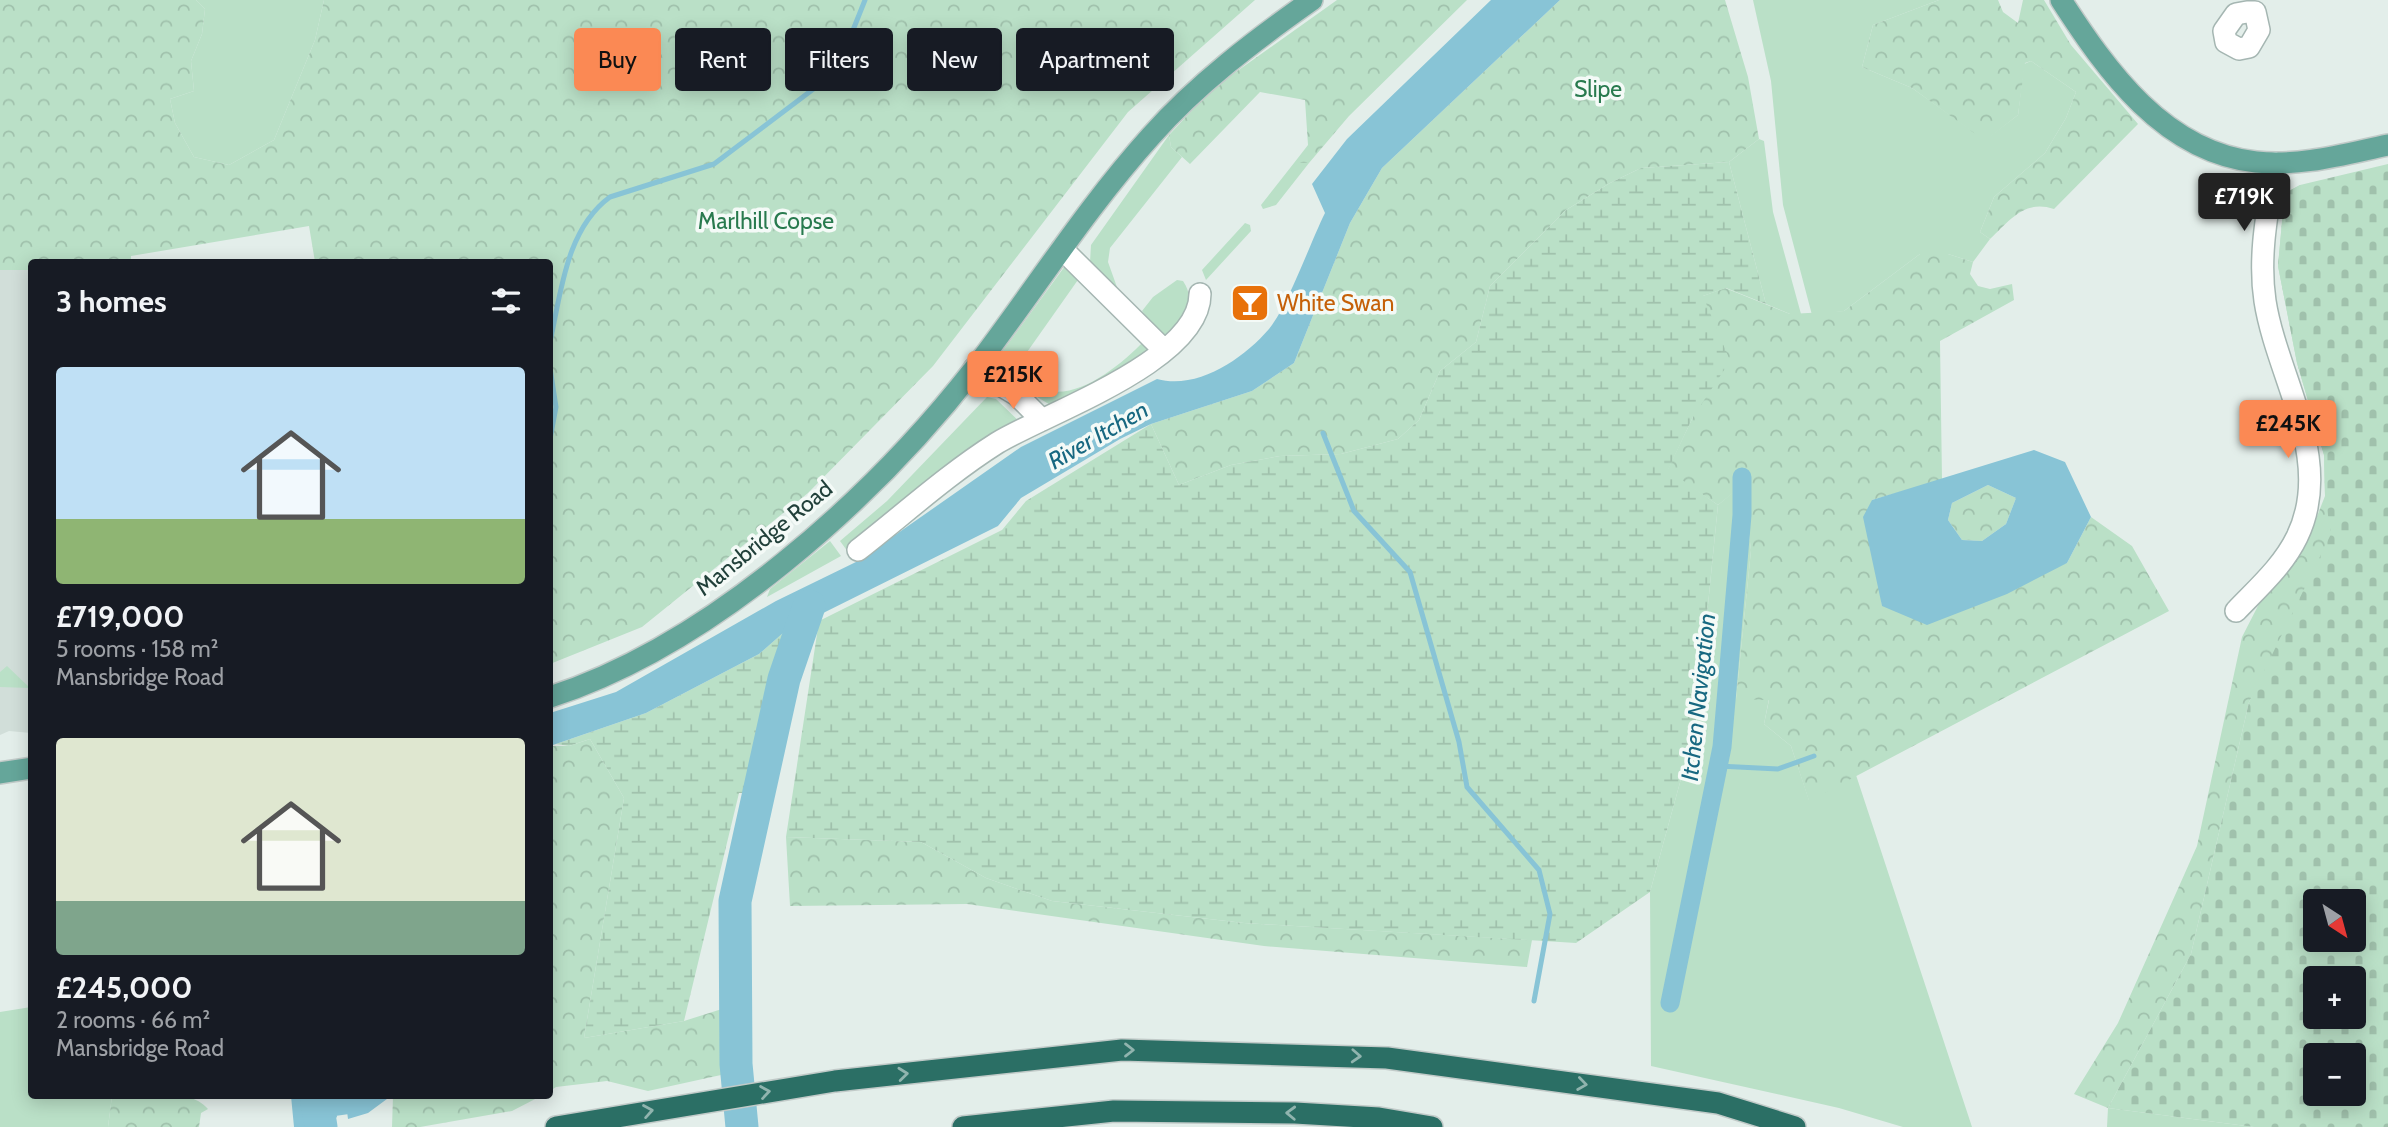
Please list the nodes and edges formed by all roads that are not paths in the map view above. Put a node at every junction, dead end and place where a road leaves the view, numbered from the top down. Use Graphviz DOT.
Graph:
graph roads {
  1 [pos="1312,0"];
  2 [pos="2062,0"];
  3 [pos="2388,145"];
  4 [pos="2275,163"];
  5 [pos="1062,249"];
  6 [pos="1200,294"];
  7 [pos="1164,350"];
  8 [pos="974,369"];
  9 [pos="1042,420"];
  10 [pos="858,550"];
  11 [pos="2236,611"];
  12 [pos="553,696"];
  13 [pos="28,769"];
  14 [pos="0,773"];
  15 [pos="556,1127"];
  16 [pos="963,1127"];
  17 [pos="1432,1127"];
  18 [pos="1795,1127"];
  1 -- 5 [label="main road, Mansbridge Road"];
  2 -- 4 [label="main road"];
  3 -- 4 [label="main road"];
  4 -- 11 [label="street"];
  5 -- 7 [label="street"];
  5 -- 8 [label="main road, Mansbridge Road"];
  6 -- 7 [label="street"];
  7 -- 9 [label="street"];
  8 -- 9 [label="street"];
  8 -- 12 [label="main road, Mansbridge Road"];
  9 -- 10 [label="street"];
  13 -- 14 [label="main road"];
  15 -- 18 [label="highway, one-way"];
  17 -- 16 [label="highway, one-way"];
}
